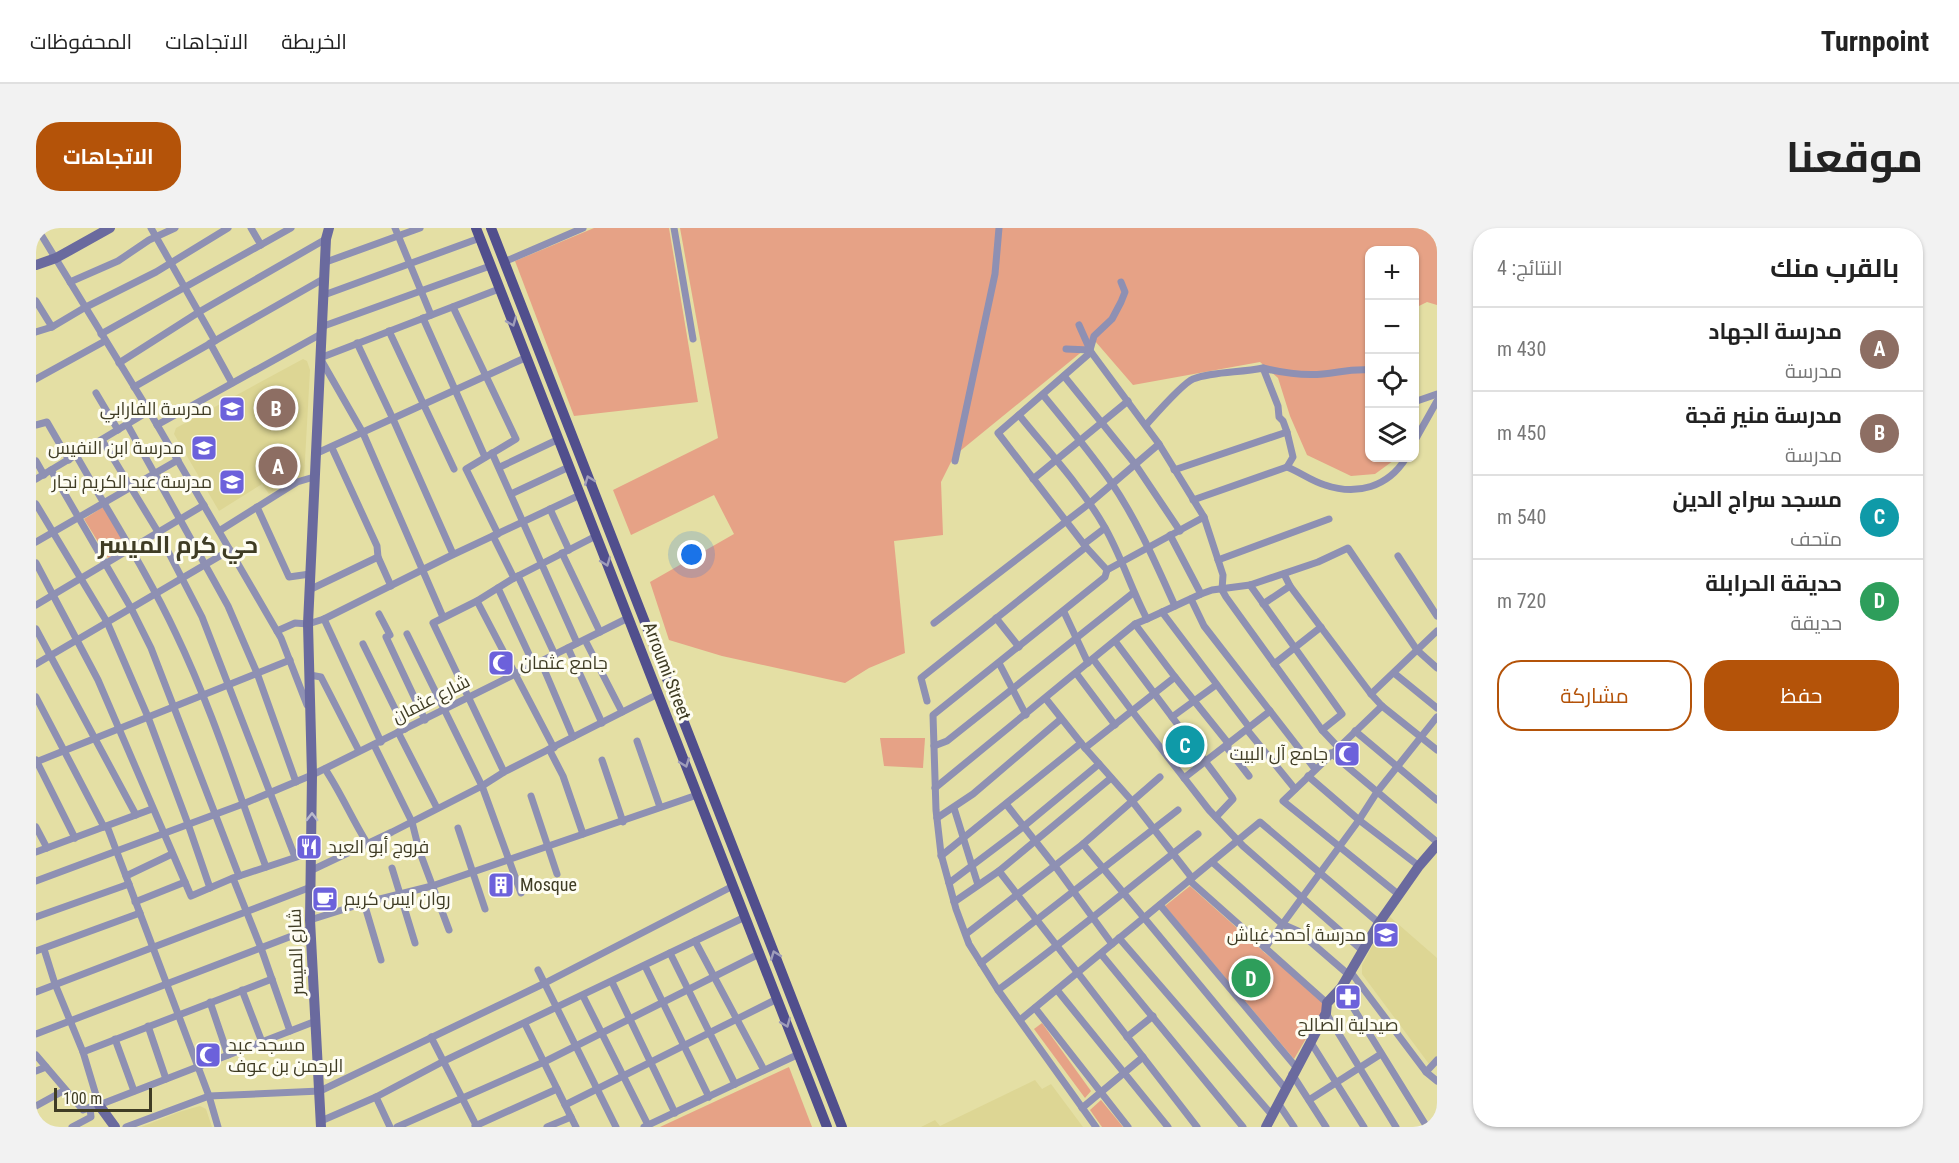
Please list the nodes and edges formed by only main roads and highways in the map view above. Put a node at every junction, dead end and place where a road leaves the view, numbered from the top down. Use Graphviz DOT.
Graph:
graph roads {
  1 [pos="110,228"];
  2 [pos="491,228"];
  3 [pos="329,231"];
  4 [pos="478,233"];
  5 [pos="36,265"];
  6 [pos="1437,844"];
  7 [pos="95,1106"];
  8 [pos="321,1124"];
  9 [pos="115,1127"];
  10 [pos="827,1127"];
  11 [pos="842,1127"];
  12 [pos="1266,1127"];
  1 -- 5 [label="main road"];
  11 -- 2 [label="main road, Arroumi Street, one-way"];
  8 -- 3 [label="main road, شارع الميسر, one-way"];
  4 -- 10 [label="main road, Arroumi Street, one-way"];
  6 -- 12 [label="main road"];
  7 -- 9 [label="main road"];
}
